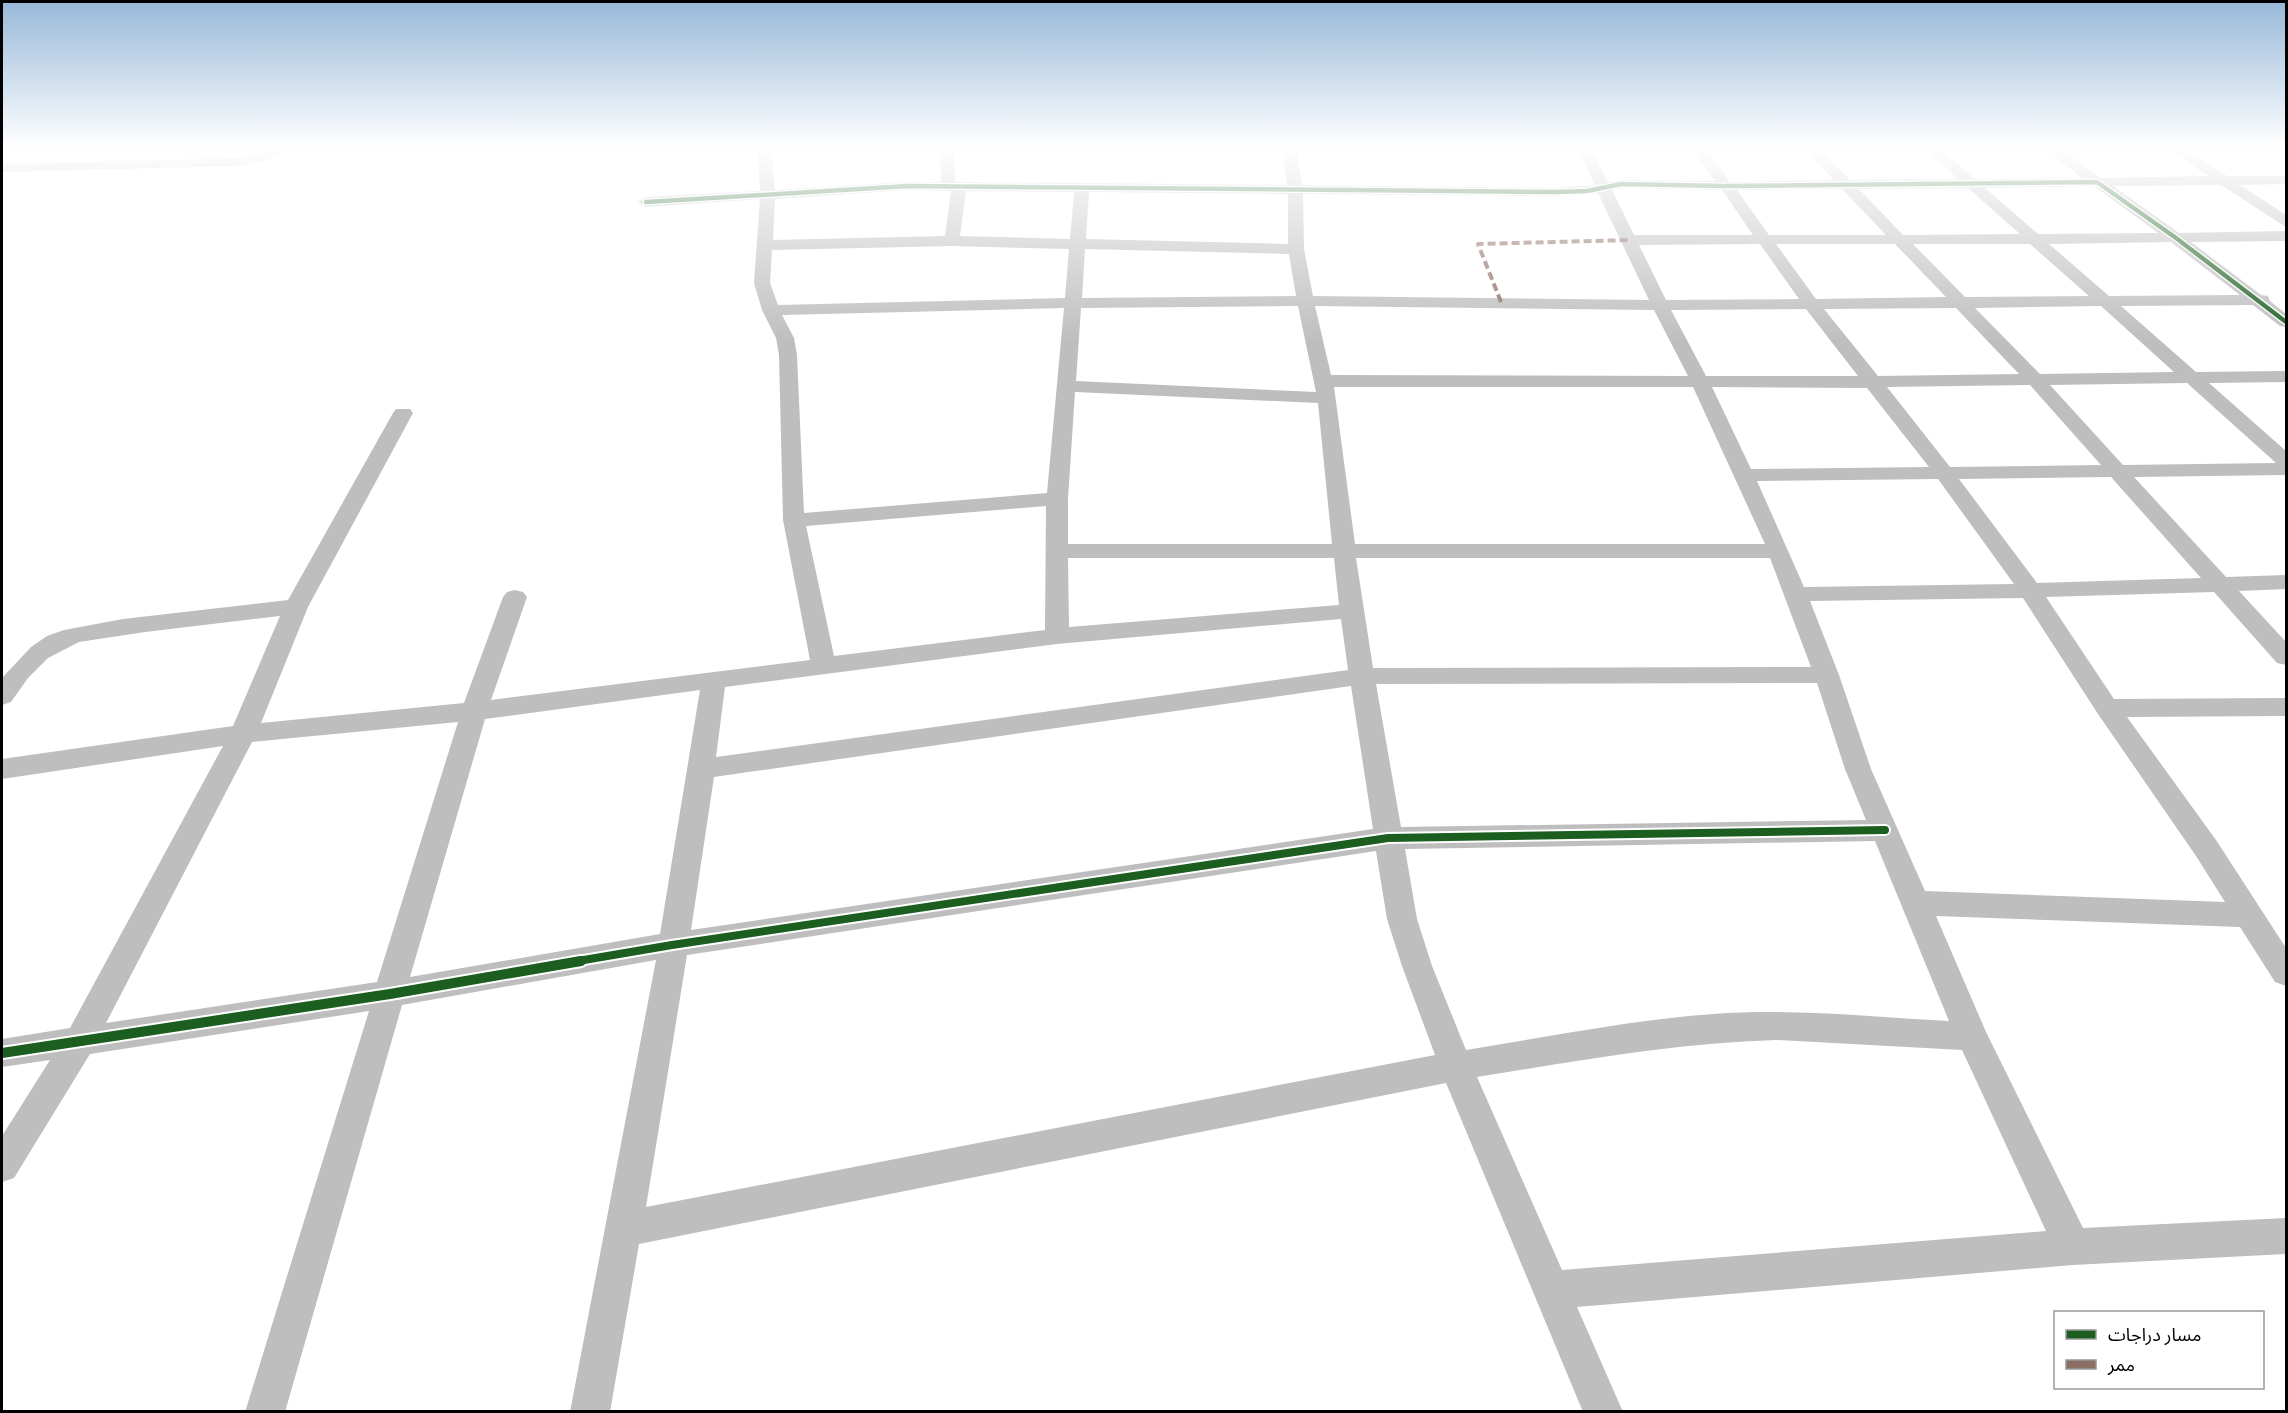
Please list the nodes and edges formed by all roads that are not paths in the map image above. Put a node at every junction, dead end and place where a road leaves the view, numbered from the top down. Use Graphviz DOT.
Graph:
graph roads {
  1 [pos="766,212"];
  2 [pos="953,212"];
  3 [pos="1079,212"];
  4 [pos="1295,212"];
  5 [pos="1616,212"];
  6 [pos="1745,212"];
  7 [pos="1874,212"];
  8 [pos="2003,212"];
  9 [pos="2139,212"];
  10 [pos="2272,212"];
  11 [pos="2286,222"];
  12 [pos="2286,236"];
  13 [pos="2176,238"];
  14 [pos="1901,239"];
  15 [pos="1630,240"];
  16 [pos="1766,240"];
  17 [pos="2035,240"];
  18 [pos="952,241"];
  19 [pos="763,244"];
  20 [pos="1076,244"];
  21 [pos="1296,249"];
  22 [pos="2258,300"];
  23 [pos="2286,300"];
  24 [pos="1305,301"];
  25 [pos="1959,302"];
  26 [pos="2105,302"];
  27 [pos="1074,303"];
  28 [pos="1810,304"];
  29 [pos="1660,305"];
  30 [pos="771,310"];
  31 [pos="2286,322"];
  32 [pos="2286,376"];
  33 [pos="2191,377"];
  34 [pos="2034,379"];
  35 [pos="1699,380"];
  36 [pos="1874,382"];
  37 [pos="1067,386"];
  38 [pos="1326,389"];
  39 [pos="403,413"];
  40 [pos="2286,461"];
  41 [pos="2286,469"];
  42 [pos="2120,472"];
  43 [pos="1945,474"];
  44 [pos="1745,475"];
  45 [pos="1057,499"];
  46 [pos="795,520"];
  47 [pos="1058,551"];
  48 [pos="1779,551"];
  49 [pos="1343,552"];
  50 [pos="2286,582"];
  51 [pos="2222,584"];
  52 [pos="2029,589"];
  53 [pos="1796,594"];
  54 [pos="515,597"];
  55 [pos="296,607"];
  56 [pos="1351,610"];
  57 [pos="1057,636"];
  58 [pos="2286,657"];
  59 [pos="824,665"];
  60 [pos="1827,675"];
  61 [pos="1363,676"];
  62 [pos="714,679"];
  63 [pos="2,696"];
  64 [pos="2286,707"];
  65 [pos="2107,708"];
  66 [pos="474,711"];
  67 [pos="243,734"];
  68 [pos="2,769"];
  69 [pos="702,769"];
  70 [pos="1885,830"];
  71 [pos="1388,838"];
  72 [pos="1916,903"];
  73 [pos="2252,915"];
  74 [pos="672,945"];
  75 [pos="2282,959"];
  76 [pos="390,994"];
  77 [pos="1972,1036"];
  78 [pos="80,1042"];
  79 [pos="2,1053"];
  80 [pos="1456,1066"];
  81 [pos="2,1166"];
  82 [pos="624,1229"];
  83 [pos="2286,1236"];
  84 [pos="2073,1246"];
  85 [pos="1550,1290"];
  86 [pos="265,1412"];
  87 [pos="590,1412"];
  88 [pos="1603,1412"];
  1 -- 19 [label="street"];
  2 -- 18 [label="street"];
  3 -- 20 [label="street"];
  4 -- 21 [label="street"];
  5 -- 15 [label="street"];
  6 -- 16 [label="street"];
  7 -- 14 [label="street"];
  8 -- 17 [label="street"];
  9 -- 13 [label="street"];
  10 -- 11 [label="street"];
  12 -- 13 [label="street"];
  13 -- 17 [label="street"];
  13 -- 22 [label="street"];
  14 -- 16 [label="street"];
  14 -- 17 [label="street"];
  14 -- 25 [label="street"];
  15 -- 16 [label="street"];
  15 -- 29 [label="street"];
  16 -- 28 [label="street"];
  17 -- 26 [label="street"];
  18 -- 19 [label="street"];
  18 -- 20 [label="street"];
  19 -- 30 [label="street"];
  20 -- 21 [label="street"];
  20 -- 27 [label="street"];
  21 -- 24 [label="street"];
  22 -- 23 [label="street"];
  22 -- 26 [label="street"];
  22 -- 31 [label="street"];
  24 -- 27 [label="street"];
  24 -- 29 [label="street"];
  24 -- 38 [label="street"];
  25 -- 26 [label="street"];
  25 -- 28 [label="street"];
  25 -- 34 [label="street"];
  26 -- 33 [label="street"];
  27 -- 30 [label="street"];
  27 -- 37 [label="street"];
  28 -- 29 [label="street"];
  28 -- 36 [label="street"];
  29 -- 35 [label="street"];
  30 -- 46 [label="street"];
  32 -- 33 [label="street"];
  33 -- 34 [label="street"];
  33 -- 40 [label="street"];
  34 -- 36 [label="street"];
  34 -- 42 [label="street"];
  35 -- 36 [label="street"];
  35 -- 38 [label="street"];
  35 -- 44 [label="street"];
  36 -- 43 [label="street"];
  37 -- 38 [label="street"];
  37 -- 45 [label="street"];
  38 -- 49 [label="street"];
  39 -- 55 [label="street"];
  41 -- 42 [label="street"];
  42 -- 43 [label="street"];
  42 -- 51 [label="street"];
  43 -- 44 [label="street"];
  43 -- 52 [label="street"];
  44 -- 48 [label="street"];
  45 -- 46 [label="street"];
  45 -- 47 [label="street"];
  46 -- 59 [label="street"];
  47 -- 49 [label="street"];
  47 -- 57 [label="street"];
  48 -- 49 [label="street"];
  48 -- 53 [label="street"];
  49 -- 56 [label="street"];
  50 -- 51 [label="street"];
  51 -- 52 [label="street"];
  51 -- 58 [label="street"];
  52 -- 53 [label="street"];
  52 -- 65 [label="street"];
  53 -- 60 [label="street"];
  54 -- 66 [label="street"];
  55 -- 63 [label="street"];
  55 -- 67 [label="street"];
  56 -- 57 [label="street"];
  56 -- 61 [label="street"];
  57 -- 59 [label="street"];
  59 -- 62 [label="street"];
  60 -- 61 [label="street"];
  60 -- 70 [label="street"];
  61 -- 69 [label="street"];
  61 -- 71 [label="street"];
  62 -- 66 [label="street"];
  62 -- 69 [label="street"];
  64 -- 65 [label="street"];
  65 -- 73 [label="street"];
  66 -- 67 [label="street"];
  66 -- 76 [label="street"];
  67 -- 68 [label="street"];
  67 -- 78 [label="street"];
  69 -- 74 [label="street"];
  70 -- 71 [label="street"];
  70 -- 72 [label="street"];
  71 -- 74 [label="street"];
  71 -- 80 [label="street"];
  72 -- 73 [label="street"];
  72 -- 77 [label="street"];
  73 -- 75 [label="street"];
  74 -- 76 [label="street"];
  74 -- 82 [label="street"];
  76 -- 78 [label="street"];
  76 -- 86 [label="street"];
  77 -- 80 [label="street"];
  77 -- 84 [label="street"];
  78 -- 79 [label="street"];
  78 -- 81 [label="street"];
  80 -- 82 [label="street"];
  80 -- 85 [label="street"];
  82 -- 87 [label="street"];
  83 -- 84 [label="street"];
  84 -- 85 [label="street"];
  85 -- 88 [label="street"];
}
